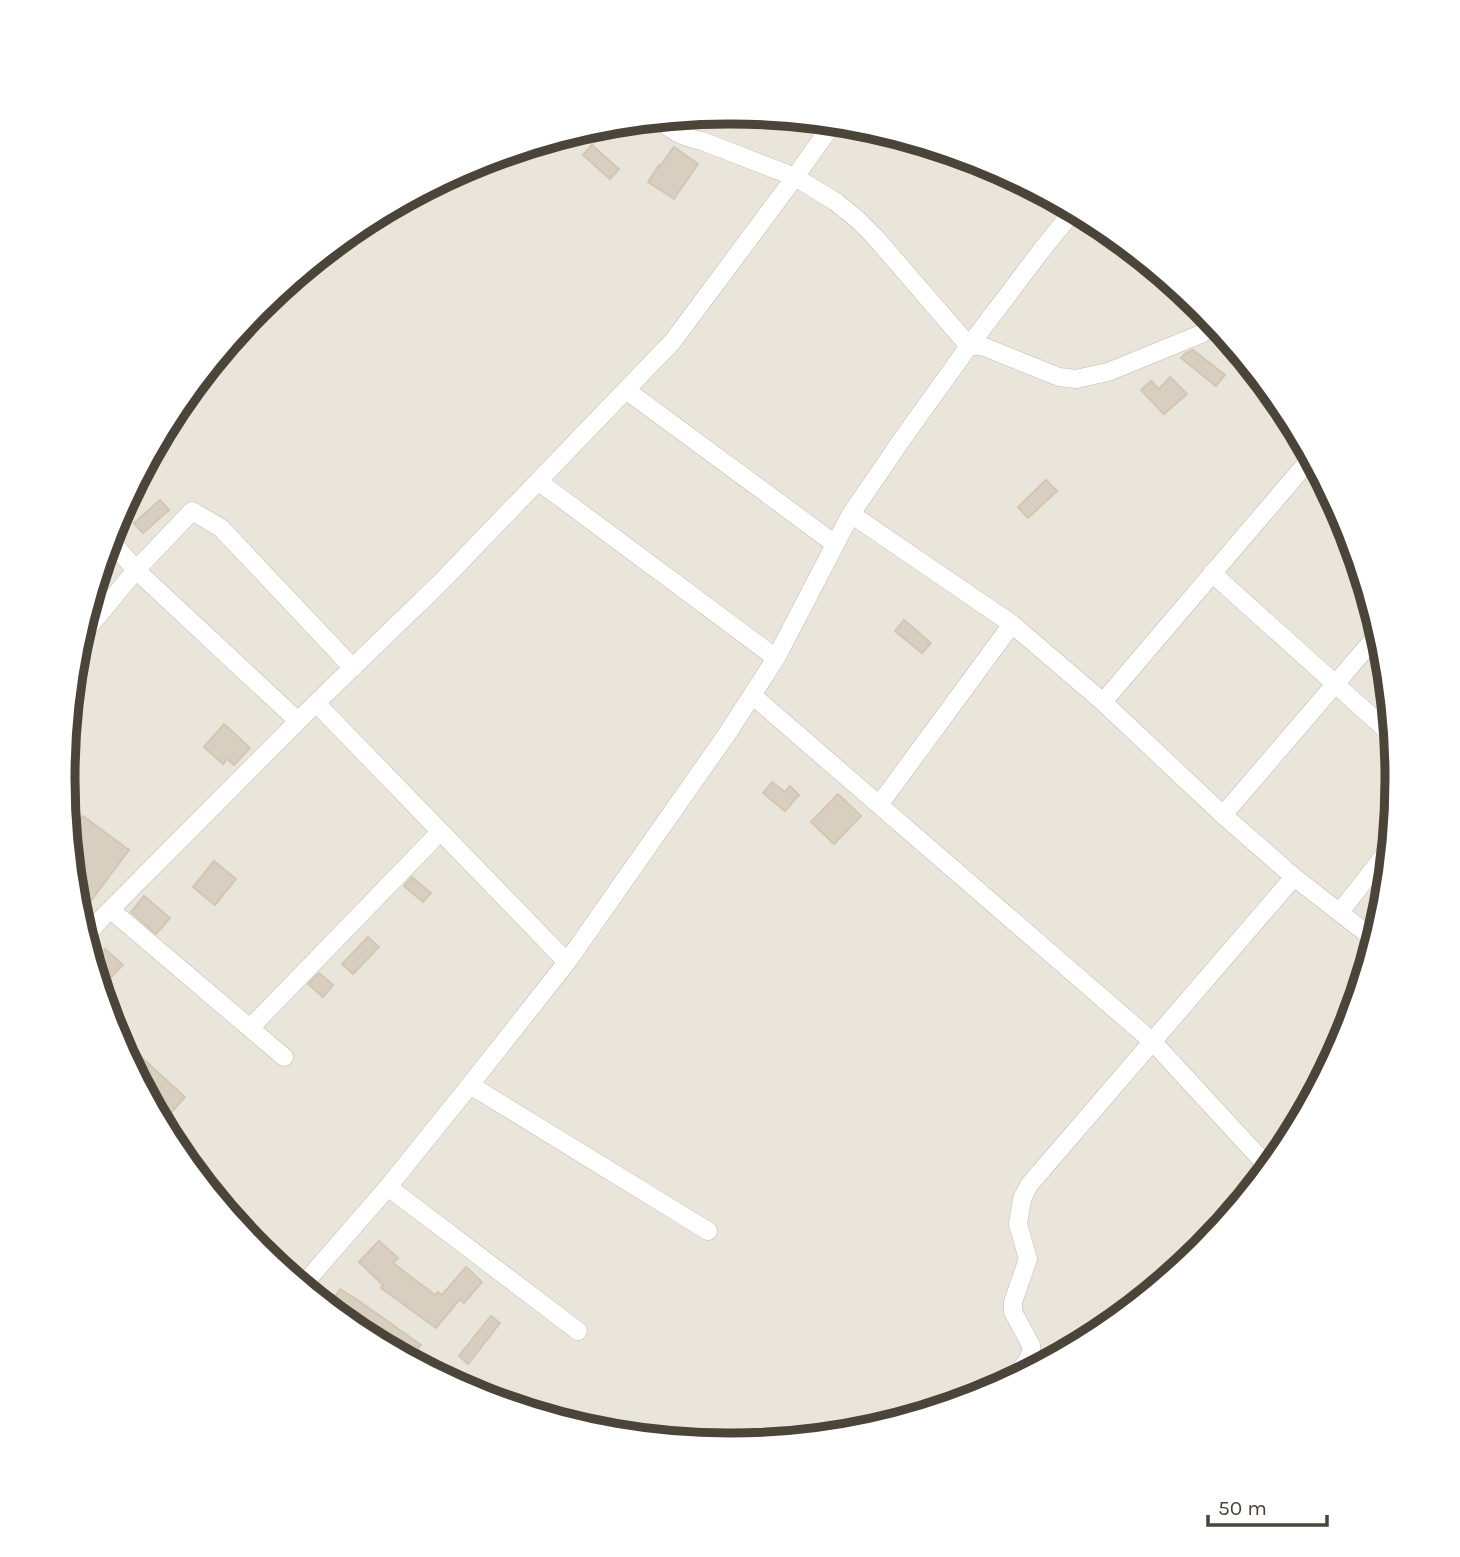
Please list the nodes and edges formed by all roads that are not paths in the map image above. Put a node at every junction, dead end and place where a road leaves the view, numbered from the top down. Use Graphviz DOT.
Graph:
graph roads {
  1 [pos="668,127"];
  2 [pos="828,131"];
  3 [pos="795,177"];
  4 [pos="1068,218"];
  5 [pos="1206,330"];
  6 [pos="969,346"];
  7 [pos="626,390"];
  8 [pos="1305,465"];
  9 [pos="538,481"];
  10 [pos="851,514"];
  11 [pos="835,544"];
  12 [pos="117,549"];
  13 [pos="136,570"];
  14 [pos="1212,573"];
  15 [pos="96,618"];
  16 [pos="1012,624"];
  17 [pos="1370,643"];
  18 [pos="776,658"];
  19 [pos="353,668"];
  20 [pos="1335,685"];
  21 [pos="752,695"];
  22 [pos="1103,702"];
  23 [pos="316,703"];
  24 [pos="298,721"];
  25 [pos="1382,726"];
  26 [pos="879,805"];
  27 [pos="1223,815"];
  28 [pos="440,832"];
  29 [pos="1379,862"];
  30 [pos="1294,877"];
  31 [pos="111,910"];
  32 [pos="1340,912"];
  33 [pos="93,928"];
  34 [pos="1366,933"];
  35 [pos="566,962"];
  36 [pos="250,1028"];
  37 [pos="1153,1042"];
  38 [pos="284,1057"];
  39 [pos="470,1085"];
  40 [pos="1261,1160"];
  41 [pos="387,1187"];
  42 [pos="708,1231"];
  43 [pos="308,1279"];
  44 [pos="578,1331"];
  45 [pos="1024,1364"];
  1 -- 3 [label="street"];
  2 -- 3 [label="street"];
  3 -- 6 [label="street"];
  3 -- 7 [label="street"];
  4 -- 6 [label="street"];
  5 -- 6 [label="street"];
  6 -- 10 [label="street"];
  7 -- 9 [label="street"];
  7 -- 11 [label="street"];
  8 -- 14 [label="street"];
  9 -- 18 [label="street"];
  9 -- 19 [label="street"];
  10 -- 11 [label="street"];
  10 -- 16 [label="street"];
  11 -- 18 [label="street"];
  12 -- 13 [label="street"];
  13 -- 15 [label="street"];
  13 -- 19 [label="street"];
  13 -- 24 [label="street"];
  14 -- 20 [label="street"];
  14 -- 22 [label="street"];
  16 -- 22 [label="street"];
  16 -- 26 [label="street"];
  17 -- 20 [label="street"];
  18 -- 21 [label="street"];
  19 -- 23 [label="street"];
  20 -- 25 [label="street"];
  20 -- 27 [label="street"];
  21 -- 26 [label="street"];
  21 -- 35 [label="street"];
  22 -- 27 [label="street"];
  23 -- 24 [label="street"];
  23 -- 28 [label="street"];
  24 -- 31 [label="street"];
  26 -- 37 [label="street"];
  27 -- 30 [label="street"];
  28 -- 35 [label="street"];
  28 -- 36 [label="street"];
  29 -- 32 [label="street"];
  30 -- 32 [label="street"];
  30 -- 37 [label="street"];
  31 -- 33 [label="street"];
  31 -- 36 [label="street"];
  32 -- 34 [label="street"];
  35 -- 39 [label="street"];
  36 -- 38 [label="street"];
  37 -- 40 [label="street"];
  37 -- 45 [label="street"];
  39 -- 41 [label="street"];
  39 -- 42 [label="street"];
  41 -- 43 [label="street"];
  41 -- 44 [label="street"];
}
